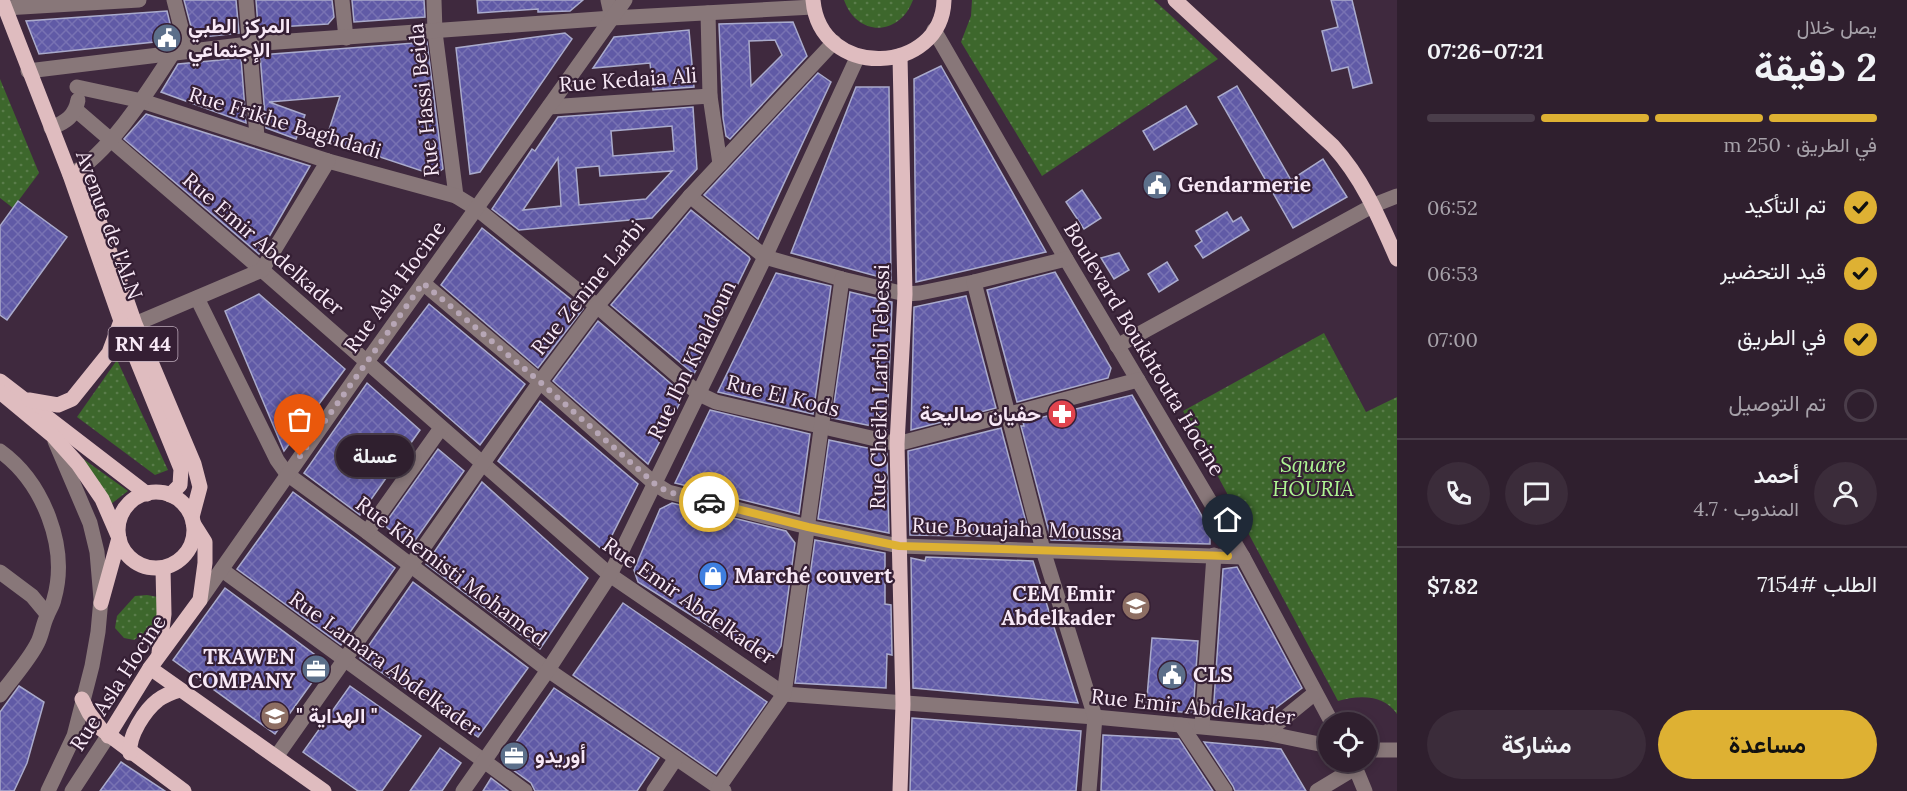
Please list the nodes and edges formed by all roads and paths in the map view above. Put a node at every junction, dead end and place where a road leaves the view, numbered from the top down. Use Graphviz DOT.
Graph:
graph roads {
  1 [pos="140,0"];
  2 [pos="174,0"];
  3 [pos="246,0"];
  4 [pos="342,0"];
  5 [pos="434,0"];
  6 [pos="608,0"];
  7 [pos="625,0"];
  8 [pos="1175,0"];
  9 [pos="945,1"];
  10 [pos="89,2"];
  11 [pos="813,3"];
  12 [pos="3,4"];
  13 [pos="708,13"];
  14 [pos="612,18"];
  15 [pos="934,30"];
  16 [pos="435,32"];
  17 [pos="346,38"];
  18 [pos="834,42"];
  19 [pos="249,44"];
  20 [pos="180,52"];
  21 [pos="858,56"];
  22 [pos="900,56"];
  23 [pos="66,67"];
  24 [pos="28,71"];
  25 [pos="76,87"];
  26 [pos="710,96"];
  27 [pos="142,101"];
  28 [pos="549,107"];
  29 [pos="76,110"];
  30 [pos="51,128"];
  31 [pos="257,137"];
  32 [pos="110,140"];
  33 [pos="328,161"];
  34 [pos="720,164"];
  35 [pos="75,172"];
  36 [pos="456,196"];
  37 [pos="690,196"];
  38 [pos="1397,196"];
  39 [pos="1374,205"];
  40 [pos="477,209"];
  41 [pos="765,257"];
  42 [pos="1066,259"];
  43 [pos="1397,259"];
  44 [pos="262,270"];
  45 [pos="842,279"];
  46 [pos="974,282"];
  47 [pos="423,283"];
  48 [pos="904,294"];
  49 [pos="197,298"];
  50 [pos="597,306"];
  51 [pos="128,323"];
  52 [pos="1117,346"];
  53 [pos="366,363"];
  54 [pos="1138,380"];
  55 [pos="0,381"];
  56 [pos="540,382"];
  57 [pos="0,392"];
  58 [pos="699,394"];
  59 [pos="25,399"];
  60 [pos="1010,415"];
  61 [pos="823,427"];
  62 [pos="441,428"];
  63 [pos="53,436"];
  64 [pos="897,444"];
  65 [pos="0,451"];
  66 [pos="483,464"];
  67 [pos="287,474"];
  68 [pos="655,484"];
  69 [pos="200,487"];
  70 [pos="147,494"];
  71 [pos="170,495"];
  72 [pos="193,520"];
  73 [pos="808,527"];
  74 [pos="367,532"];
  75 [pos="119,538"];
  76 [pos="205,542"];
  77 [pos="899,546"];
  78 [pos="1043,550"];
  79 [pos="1214,555"];
  80 [pos="1243,556"];
  81 [pos="412,567"];
  82 [pos="164,568"];
  83 [pos="222,570"];
  84 [pos="0,572"];
  85 [pos="610,575"];
  86 [pos="200,600"];
  87 [pos="101,603"];
  88 [pos="47,614"];
  89 [pos="345,661"];
  90 [pos="154,662"];
  91 [pos="548,670"];
  92 [pos="180,690"];
  93 [pos="1315,693"];
  94 [pos="0,694"];
  95 [pos="784,694"];
  96 [pos="82,699"];
  97 [pos="903,704"];
  98 [pos="1326,712"];
  99 [pos="1095,717"];
  100 [pos="1181,725"];
  101 [pos="1202,726"];
  102 [pos="1266,733"];
  103 [pos="108,736"];
  104 [pos="1318,744"];
  105 [pos="1378,750"];
  106 [pos="1397,750"];
  107 [pos="130,753"];
  108 [pos="276,757"];
  109 [pos="676,758"];
  110 [pos="485,762"];
  111 [pos="1344,772"];
  112 [pos="1357,772"];
  113 [pos="722,789"];
  114 [pos="74,790"];
  115 [pos="48,791"];
  116 [pos="184,791"];
  117 [pos="324,791"];
  118 [pos="463,791"];
  119 [pos="525,791"];
  120 [pos="654,791"];
  121 [pos="900,791"];
  122 [pos="1089,791"];
  123 [pos="1225,791"];
  124 [pos="1317,791"];
  125 [pos="1365,791"];
  1 -- 10 [label="street"];
  2 -- 20 [label="street"];
  3 -- 19 [label="street"];
  4 -- 17 [label="street"];
  5 -- 16 [label="street, Rue Hassi Beida"];
  6 -- 14 [label="street"];
  7 -- 14 [label="street, Rue Asla Hocine"];
  8 -- 39 [label="main road"];
  9 -- 15 [label="main road"];
  10 -- 12 [label="street"];
  11 -- 13 [label="street"];
  11 -- 18 [label="main road"];
  12 -- 24 [label="main road, Avenue de l'ALN / RN 44"];
  13 -- 14 [label="street"];
  13 -- 26 [label="street"];
  14 -- 16 [label="street"];
  14 -- 28 [label="street, Rue Asla Hocine"];
  15 -- 22 [label="main road"];
  15 -- 42 [label="street, Boulevard Boukhtouta Hocine"];
  16 -- 17 [label="street"];
  16 -- 36 [label="street, Rue Hassi Beida"];
  17 -- 19 [label="street"];
  18 -- 21 [label="main road"];
  18 -- 34 [label="street, Rue Zenine Larbi"];
  19 -- 20 [label="street"];
  19 -- 31 [label="street"];
  20 -- 23 [label="street"];
  20 -- 27 [label="street"];
  21 -- 22 [label="main road"];
  21 -- 41 [label="street, Rue Ibn Khaldoun"];
  22 -- 48 [label="main road, Rue Cheikh Larbi Tebessi"];
  23 -- 24 [label="street"];
  23 -- 25 [label="street"];
  24 -- 30 [label="main road, Avenue de l'ALN / RN 44"];
  25 -- 27 [label="street, Rue Frikhe Baghdadi"];
  25 -- 29 [label="street"];
  26 -- 28 [label="street, Rue Kedaia Ali"];
  26 -- 34 [label="street"];
  27 -- 31 [label="street, Rue Frikhe Baghdadi"];
  27 -- 32 [label="street"];
  28 -- 40 [label="street, Rue Asla Hocine"];
  29 -- 30 [label="street"];
  29 -- 32 [label="street, Rue Emir Abdelkader"];
  30 -- 35 [label="main road, Avenue de l'ALN / RN 44"];
  31 -- 33 [label="street, Rue Frikhe Baghdadi"];
  32 -- 35 [label="street"];
  32 -- 44 [label="street, Rue Emir Abdelkader"];
  33 -- 36 [label="street, Rue Frikhe Baghdadi"];
  33 -- 44 [label="street"];
  34 -- 37 [label="street, Rue Zenine Larbi"];
  35 -- 51 [label="main road, Avenue de l'ALN / RN 44"];
  36 -- 40 [label="street, Rue Frikhe Baghdadi"];
  37 -- 41 [label="street"];
  37 -- 50 [label="street, Rue Zenine Larbi"];
  38 -- 39 [label="street"];
  39 -- 43 [label="main road"];
  39 -- 52 [label="street"];
  40 -- 47 [label="street, Rue Asla Hocine"];
  40 -- 50 [label="street, Rue El Kods"];
  41 -- 45 [label="street"];
  41 -- 58 [label="street, Rue Ibn Khaldoun"];
  42 -- 46 [label="street"];
  42 -- 52 [label="street, Boulevard Boukhtouta Hocine"];
  44 -- 49 [label="street"];
  44 -- 53 [label="street, Rue Emir Abdelkader"];
  45 -- 48 [label="street"];
  45 -- 61 [label="street"];
  46 -- 48 [label="street"];
  46 -- 60 [label="street"];
  47 -- 53 [label="street, Rue Asla Hocine"];
  47 -- 56 [label="street, Rue Bouajaha Moussa"];
  48 -- 64 [label="main road, Rue Cheikh Larbi Tebessi"];
  49 -- 51 [label="street"];
  49 -- 67 [label="street, Rue Khemisti Mohamed"];
  50 -- 56 [label="street, Rue Zenine Larbi"];
  50 -- 58 [label="street, Rue El Kods"];
  51 -- 59 [label="main road"];
  51 -- 69 [label="main road, Avenue de l'ALN / RN 44"];
  51 -- 71 [label="main road, Avenue de l'ALN / RN 44"];
  52 -- 54 [label="street, Boulevard Boukhtouta Hocine"];
  53 -- 62 [label="street, Rue Emir Abdelkader"];
  53 -- 67 [label="street, Rue Asla Hocine"];
  54 -- 60 [label="street, Rue El Kods"];
  54 -- 80 [label="street, Boulevard Boukhtouta Hocine"];
  55 -- 59 [label="main road"];
  56 -- 66 [label="street, Rue Zenine Larbi"];
  56 -- 68 [label="street, Rue Bouajaha Moussa"];
  57 -- 63 [label="main road"];
  58 -- 61 [label="street, Rue El Kods"];
  58 -- 68 [label="street, Rue Ibn Khaldoun"];
  59 -- 70 [label="main road"];
  60 -- 64 [label="street, Rue El Kods"];
  60 -- 78 [label="street"];
  61 -- 64 [label="street, Rue El Kods"];
  61 -- 73 [label="street"];
  62 -- 66 [label="street, Rue Emir Abdelkader"];
  62 -- 74 [label="street"];
  63 -- 75 [label="main road"];
  63 -- 87 [label="street"];
  64 -- 77 [label="main road, Rue Cheikh Larbi Tebessi"];
  65 -- 88 [label="street"];
  66 -- 81 [label="street, Rue Zenine Larbi"];
  66 -- 85 [label="street, Rue Emir Abdelkader"];
  67 -- 74 [label="street, Rue Khemisti Mohamed"];
  67 -- 83 [label="street, Rue Asla Hocine"];
  68 -- 73 [label="street, Rue Bouajaha Moussa"];
  68 -- 85 [label="street, Rue Ibn Khaldoun"];
  69 -- 72 [label="main road"];
  69 -- 76 [label="main road, Avenue de l'ALN"];
  70 -- 71 [label="main road"];
  70 -- 75 [label="main road"];
  71 -- 72 [label="main road"];
  72 -- 76 [label="main road"];
  72 -- 82 [label="main road"];
  73 -- 77 [label="street, Rue Bouajaha Moussa"];
  73 -- 95 [label="street"];
  74 -- 81 [label="street, Rue Khemisti Mohamed"];
  75 -- 82 [label="main road"];
  75 -- 87 [label="main road"];
  76 -- 86 [label="main road, Rue Asla Hocine"];
  77 -- 78 [label="street, Rue Bouajaha Moussa"];
  77 -- 97 [label="main road, Rue Cheikh Larbi Tebessi"];
  78 -- 79 [label="street, Rue Bouajaha Moussa"];
  78 -- 99 [label="street"];
  79 -- 80 [label="street, Rue Bouajaha Moussa"];
  79 -- 101 [label="street"];
  80 -- 93 [label="street, Boulevard Boukhtouta Hocine"];
  81 -- 89 [label="street, Rue Zenine Larbi"];
  81 -- 91 [label="street, Rue Khemisti Mohamed"];
  82 -- 90 [label="main road"];
  83 -- 86 [label="street, Rue Asla Hocine"];
  83 -- 89 [label="street, Rue Lamara Abdelkader"];
  84 -- 88 [label="street"];
  85 -- 91 [label="street, Rue Ibn Khaldoun"];
  85 -- 95 [label="street, Rue Emir Abdelkader"];
  86 -- 90 [label="main road, Rue Asla Hocine"];
  87 -- 96 [label="street"];
  88 -- 94 [label="street"];
  89 -- 108 [label="street, Rue Zenine Larbi"];
  89 -- 110 [label="street, Rue Lamara Abdelkader"];
  90 -- 92 [label="main road"];
  90 -- 103 [label="main road, Rue Asla Hocine"];
  91 -- 109 [label="street, Rue Khemisti Mohamed"];
  91 -- 110 [label="street, Rue Ibn Khaldoun"];
  92 -- 107 [label="main road"];
  92 -- 108 [label="main road"];
  93 -- 98 [label="street, Boulevard Boukhtouta Hocine"];
  93 -- 102 [label="street"];
  95 -- 97 [label="street, Rue Emir Abdelkader"];
  95 -- 113 [label="street"];
  96 -- 103 [label="main road"];
  96 -- 115 [label="street"];
  97 -- 99 [label="street, Rue Emir Abdelkader"];
  97 -- 121 [label="main road, Rue Cheikh Larbi Tebessi"];
  99 -- 100 [label="street, Rue Emir Abdelkader"];
  99 -- 122 [label="street"];
  100 -- 101 [label="street, Rue Emir Abdelkader"];
  100 -- 123 [label="street"];
  101 -- 102 [label="street, Rue Emir Abdelkader"];
  102 -- 104 [label="street, Rue Emir Abdelkader"];
  103 -- 107 [label="main road"];
  103 -- 114 [label="street, Rue Asla Hocine"];
  105 -- 106 [label="street"];
  107 -- 116 [label="main road"];
  108 -- 117 [label="main road"];
  109 -- 113 [label="street, Rue Khemisti Mohamed"];
  109 -- 120 [label="street"];
  110 -- 118 [label="street, Rue Ibn Khaldoun"];
  110 -- 119 [label="street, Rue Lamara Abdelkader"];
  111 -- 124 [label="street"];
  112 -- 125 [label="street"];
}
